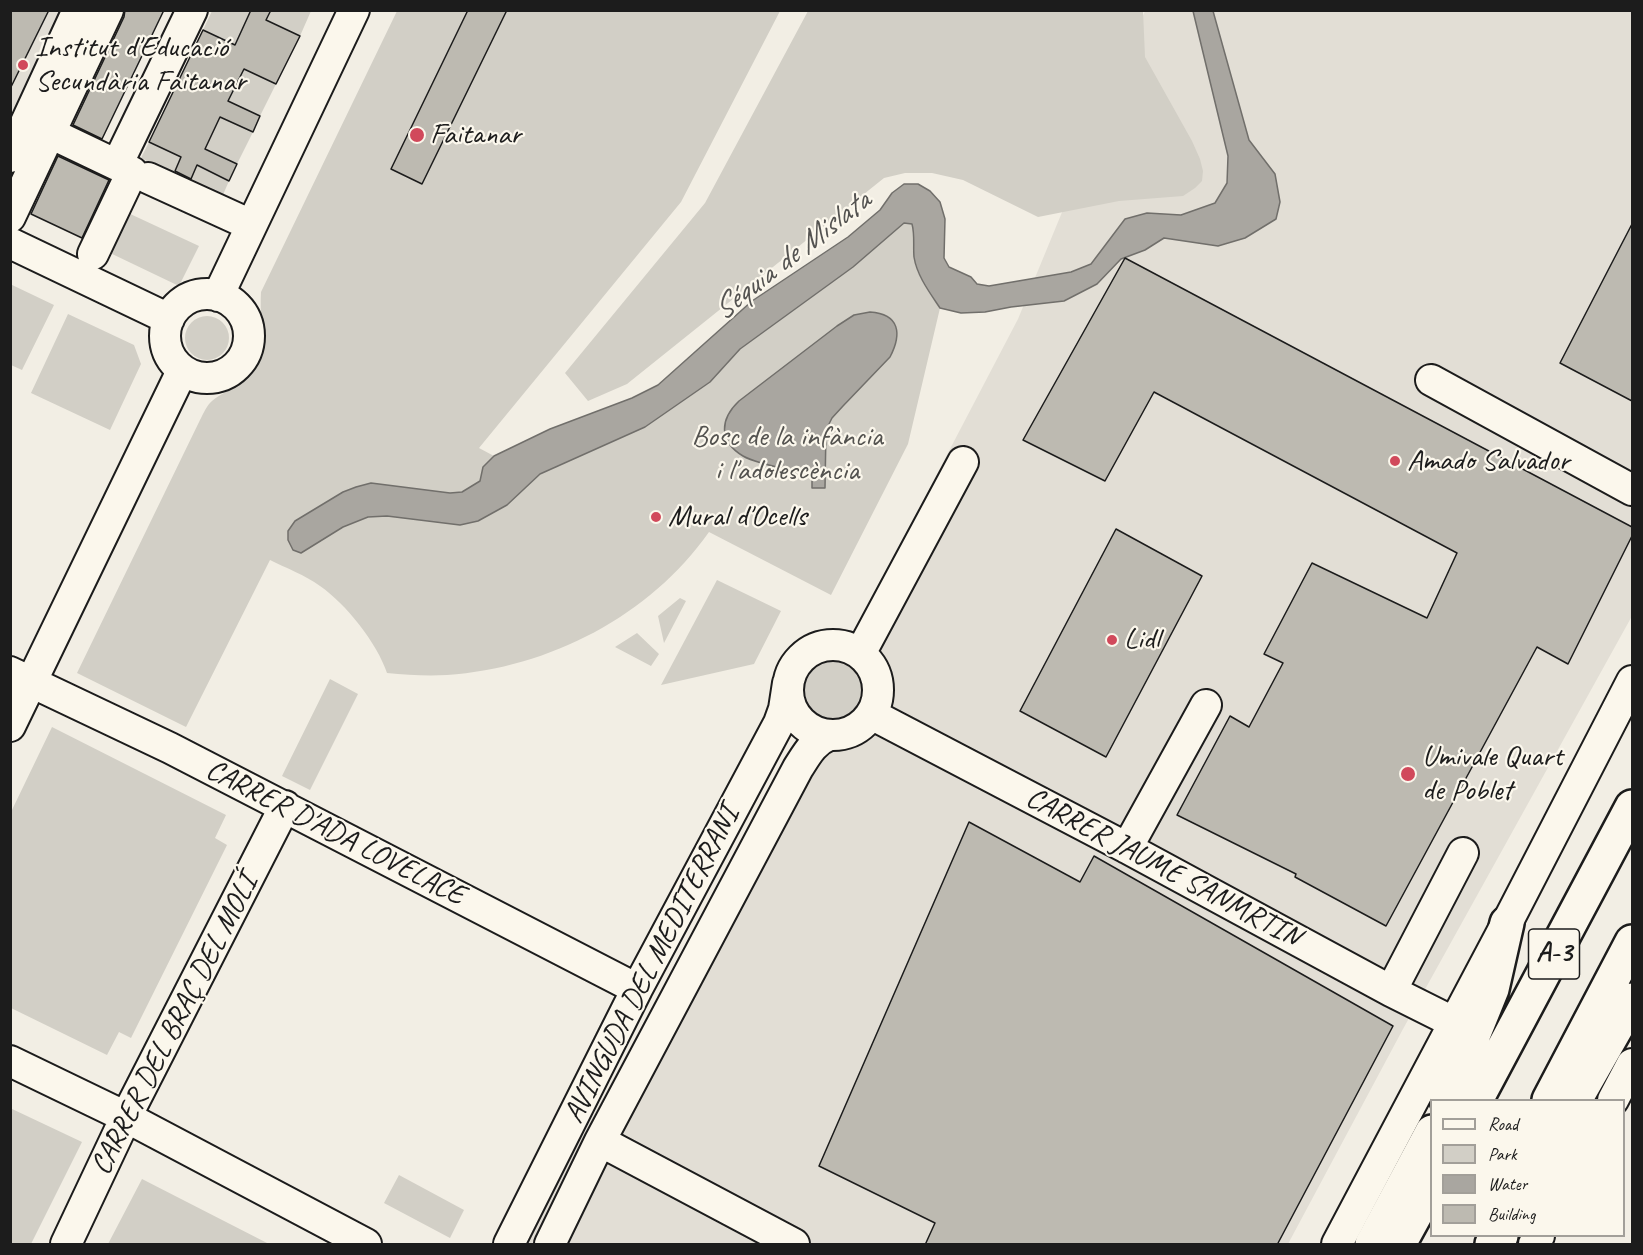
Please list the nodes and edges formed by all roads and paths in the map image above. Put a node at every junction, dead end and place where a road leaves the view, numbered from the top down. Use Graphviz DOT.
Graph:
graph roads {
  1 [pos="78,10"];
  2 [pos="108,10"];
  3 [pos="192,10"];
  4 [pos="354,10"];
  5 [pos="50,133"];
  6 [pos="10,158"];
  7 [pos="117,165"];
  8 [pos="148,178"];
  9 [pos="10,217"];
  10 [pos="251,225"];
  11 [pos="10,243"];
  12 [pos="93,254"];
  13 [pos="218,296"];
  14 [pos="169,319"];
  15 [pos="182,371"];
  16 [pos="1431,380"];
  17 [pos="963,462"];
  18 [pos="1632,490"];
  19 [pos="860,654"];
  20 [pos="21,677"];
  21 [pos="1632,681"];
  22 [pos="788,683"];
  23 [pos="1206,705"];
  24 [pos="871,714"];
  25 [pos="10,726"];
  26 [pos="829,735"];
  27 [pos="285,806"];
  28 [pos="1632,807"];
  29 [pos="1127,848"];
  30 [pos="1463,853"];
  31 [pos="1507,923"];
  32 [pos="1632,942"];
  33 [pos="637,989"];
  34 [pos="1391,991"];
  35 [pos="1632,1000"];
  36 [pos="1455,1023"];
  37 [pos="10,1061"];
  38 [pos="1632,1064"];
  39 [pos="1448,1099"];
  40 [pos="1477,1099"];
  41 [pos="1550,1099"];
  42 [pos="1576,1099"];
  43 [pos="1614,1099"];
  44 [pos="126,1117"];
  45 [pos="1430,1134"];
  46 [pos="600,1141"];
  47 [pos="1430,1186"];
  48 [pos="66,1245"];
  49 [pos="366,1245"];
  50 [pos="509,1245"];
  51 [pos="550,1245"];
  52 [pos="794,1245"];
  53 [pos="1337,1245"];
  54 [pos="1372,1245"];
  55 [pos="1400,1245"];
  1 -- 6 [label="street"];
  2 -- 5 [label="street"];
  3 -- 7 [label="street"];
  4 -- 10 [label="street"];
  5 -- 7 [label="street"];
  5 -- 9 [label="street"];
  7 -- 12 [label="street"];
  8 -- 10 [label="street"];
  10 -- 13 [label="street"];
  11 -- 14 [label="street"];
  13 -- 14 [label="street"];
  13 -- 15 [label="street"];
  14 -- 15 [label="street"];
  15 -- 20 [label="street"];
  16 -- 18 [label="street"];
  17 -- 19 [label="street"];
  19 -- 22 [label="street"];
  19 -- 24 [label="street"];
  20 -- 25 [label="street"];
  20 -- 27 [label="street, CARRER D'ADA LOVELACE"];
  21 -- 31 [label="street"];
  22 -- 26 [label="street"];
  22 -- 33 [label="street, AVINGUDA DEL MEDITERRANI"];
  23 -- 29 [label="street"];
  24 -- 26 [label="street"];
  24 -- 29 [label="street, CARRER JAUME SANMRTIN"];
  26 -- 46 [label="street, AVINGUDA DEL MEDITERRANI"];
  27 -- 33 [label="street, CARRER D'ADA LOVELACE"];
  27 -- 44 [label="street, CARRER DEL BRAÇ DEL MOLÍ"];
  28 -- 40 [label="highway, A-3"];
  29 -- 34 [label="street, CARRER JAUME SANMRTIN"];
  30 -- 34 [label="street"];
  31 -- 36 [label="street"];
  31 -- 39 [label="highway"];
  32 -- 41 [label="highway, A-3"];
  33 -- 50 [label="street, AVINGUDA DEL MEDITERRANI"];
  34 -- 36 [label="street, CARRER JAUME SANMRTIN"];
  35 -- 42 [label="highway"];
  36 -- 53 [label="street"];
  37 -- 44 [label="street"];
  38 -- 43 [label="street"];
  44 -- 48 [label="street, CARRER DEL BRAÇ DEL MOLÍ"];
  44 -- 49 [label="street"];
  45 -- 54 [label="highway"];
  46 -- 51 [label="street, AVINGUDA DEL MEDITERRANI"];
  46 -- 52 [label="street"];
  47 -- 55 [label="highway"];
}
